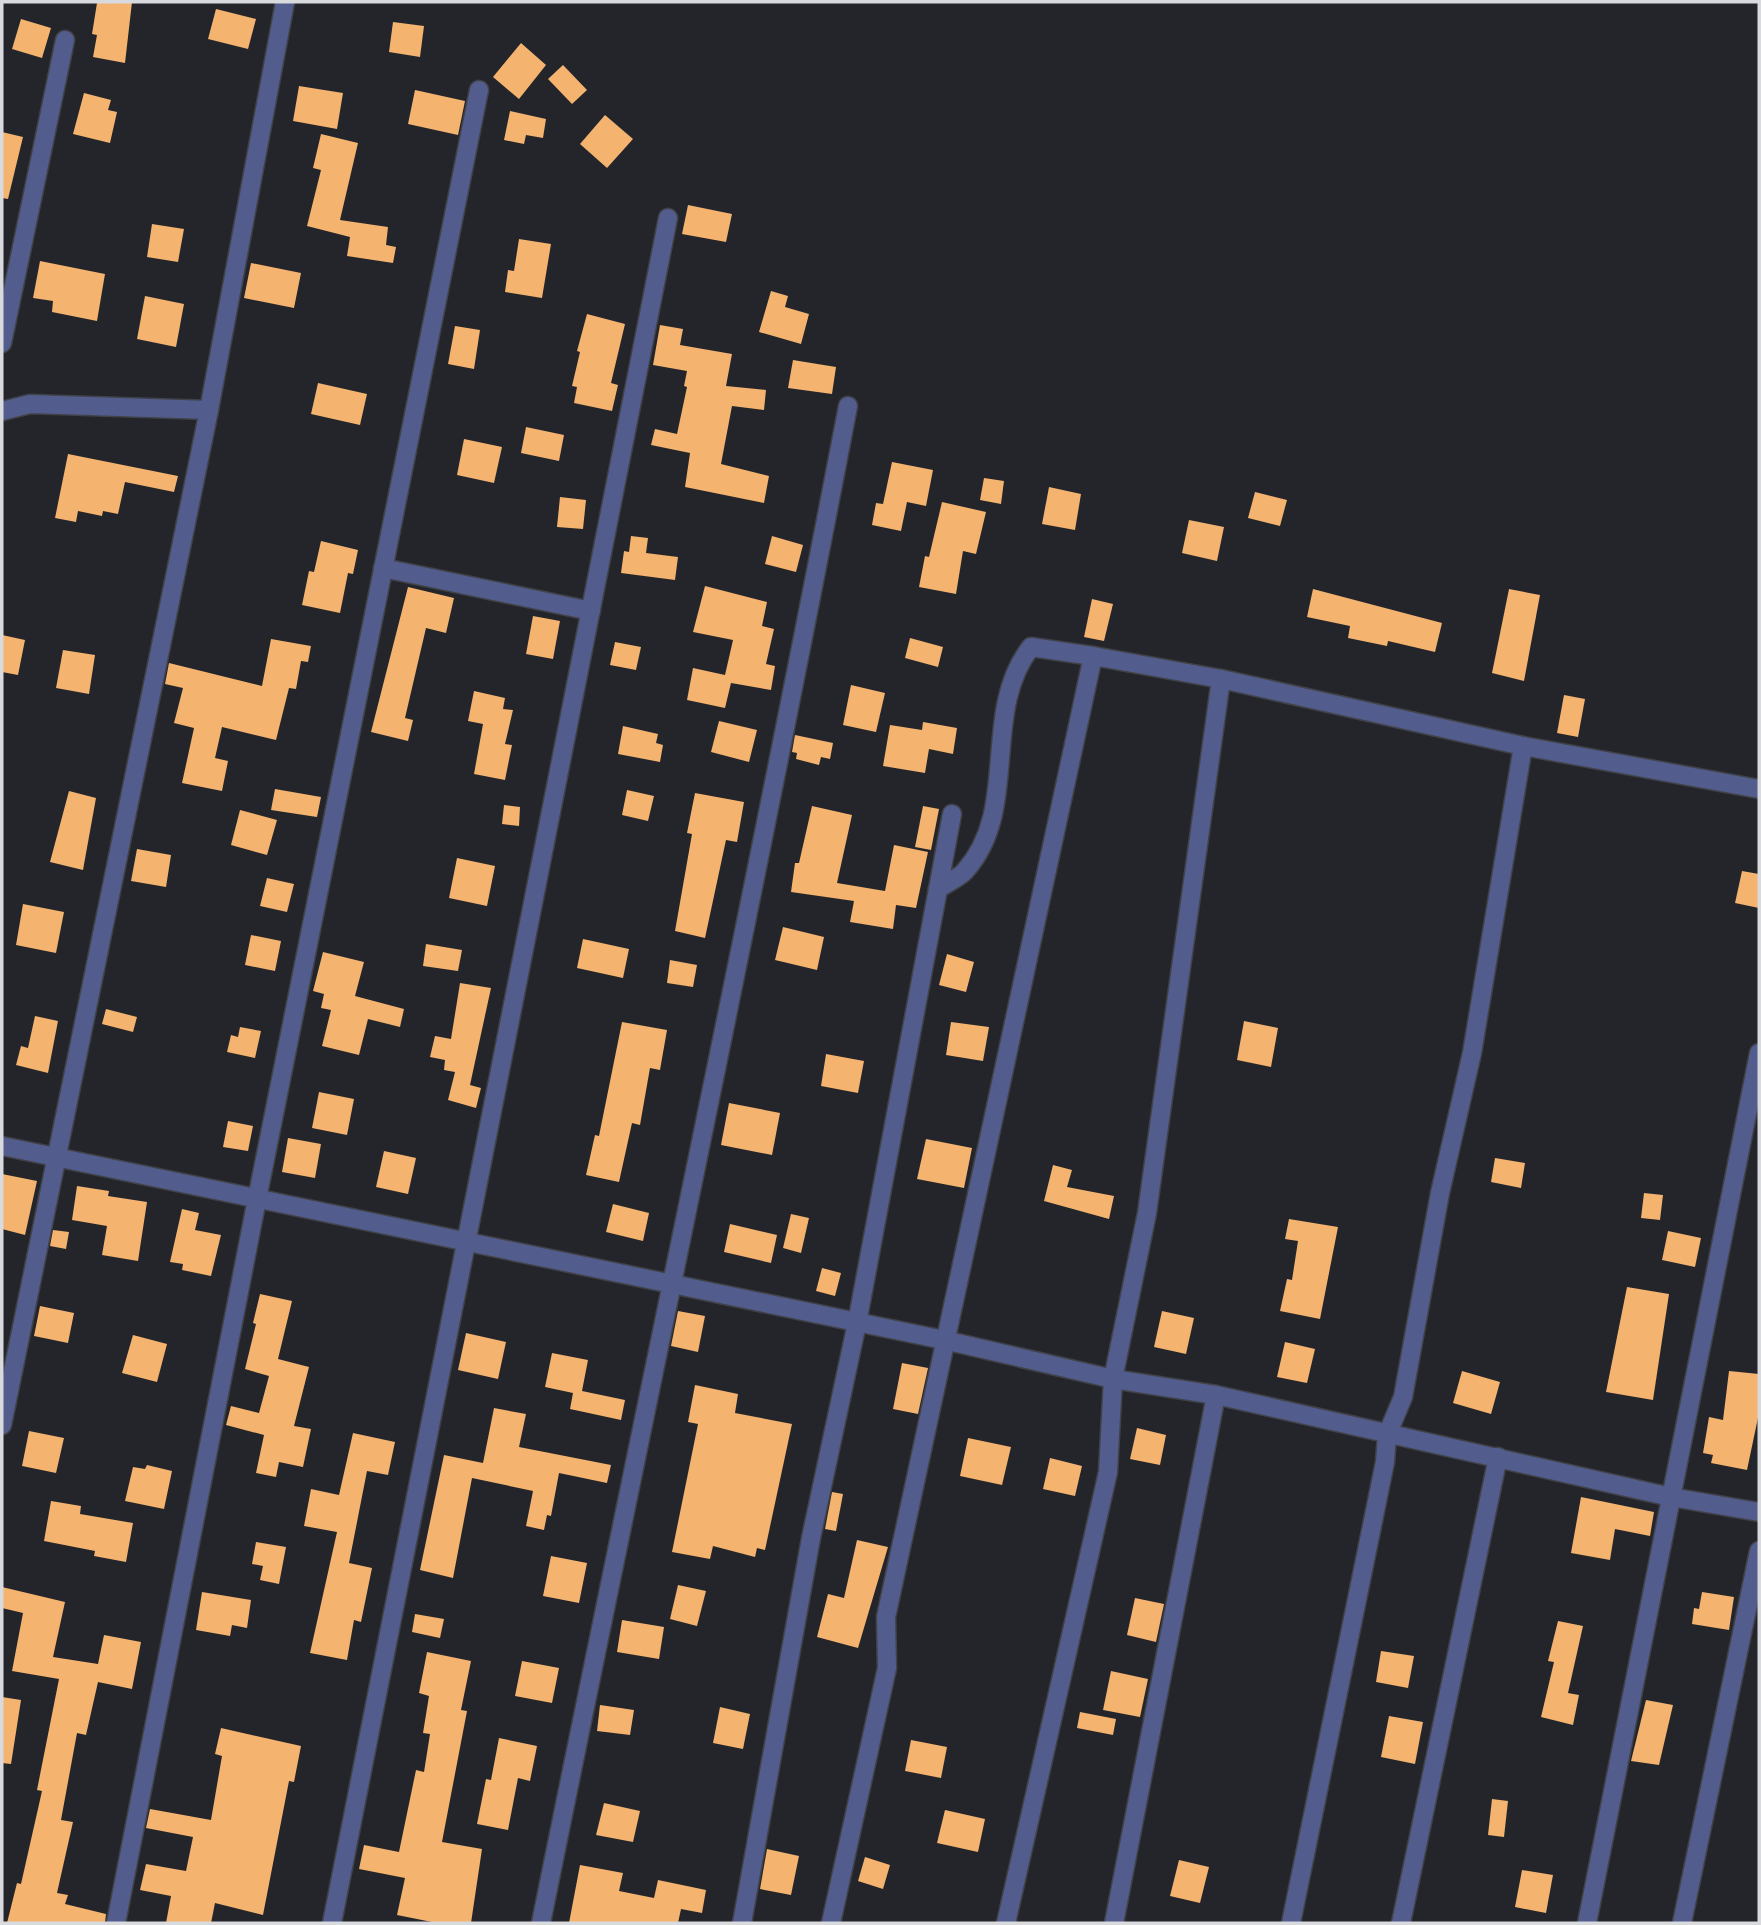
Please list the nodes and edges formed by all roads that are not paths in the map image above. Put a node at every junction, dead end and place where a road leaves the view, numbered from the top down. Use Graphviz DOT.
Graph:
graph roads {
  1 [pos="285,2"];
  2 [pos="65,40"];
  3 [pos="479,90"];
  4 [pos="668,218"];
  5 [pos="2,343"];
  6 [pos="848,406"];
  7 [pos="209,410"];
  8 [pos="2,411"];
  9 [pos="383,568"];
  10 [pos="591,611"];
  11 [pos="1093,656"];
  12 [pos="1221,679"];
  13 [pos="1523,746"];
  14 [pos="1759,789"];
  15 [pos="952,814"];
  16 [pos="938,889"];
  17 [pos="1759,1053"];
  18 [pos="2,1146"];
  19 [pos="57,1157"];
  20 [pos="257,1199"];
  21 [pos="467,1242"];
  22 [pos="670,1284"];
  23 [pos="857,1323"];
  24 [pos="944,1340"];
  25 [pos="1112,1379"];
  26 [pos="1216,1395"];
  27 [pos="2,1426"];
  28 [pos="1387,1434"];
  29 [pos="1498,1457"];
  30 [pos="1671,1497"];
  31 [pos="1759,1512"];
  32 [pos="1759,1551"];
  33 [pos="116,1923"];
  34 [pos="332,1923"];
  35 [pos="541,1923"];
  36 [pos="742,1923"];
  37 [pos="831,1923"];
  38 [pos="1006,1923"];
  39 [pos="1114,1923"];
  40 [pos="1292,1923"];
  41 [pos="1401,1923"];
  42 [pos="1587,1923"];
  43 [pos="1682,1923"];
  1 -- 7 [label="street"];
  2 -- 5 [label="street"];
  3 -- 9 [label="street"];
  4 -- 10 [label="street"];
  6 -- 22 [label="street"];
  7 -- 8 [label="street"];
  7 -- 19 [label="street"];
  9 -- 10 [label="street"];
  9 -- 20 [label="street"];
  10 -- 21 [label="street"];
  11 -- 12 [label="street"];
  11 -- 16 [label="street"];
  11 -- 24 [label="street"];
  12 -- 13 [label="street"];
  12 -- 25 [label="street"];
  13 -- 14 [label="street"];
  13 -- 28 [label="street"];
  15 -- 16 [label="street"];
  16 -- 23 [label="street"];
  17 -- 30 [label="street"];
  18 -- 19 [label="street"];
  19 -- 20 [label="street"];
  19 -- 27 [label="street"];
  20 -- 21 [label="street"];
  20 -- 33 [label="street"];
  21 -- 22 [label="street"];
  21 -- 34 [label="street"];
  22 -- 23 [label="street"];
  22 -- 35 [label="street"];
  23 -- 24 [label="street"];
  23 -- 36 [label="street"];
  24 -- 25 [label="street"];
  24 -- 37 [label="street"];
  25 -- 26 [label="street"];
  25 -- 38 [label="street"];
  26 -- 28 [label="street"];
  26 -- 39 [label="street"];
  28 -- 29 [label="street"];
  28 -- 40 [label="street"];
  29 -- 30 [label="street"];
  29 -- 41 [label="street"];
  30 -- 31 [label="street"];
  30 -- 42 [label="street"];
  32 -- 43 [label="street"];
}
